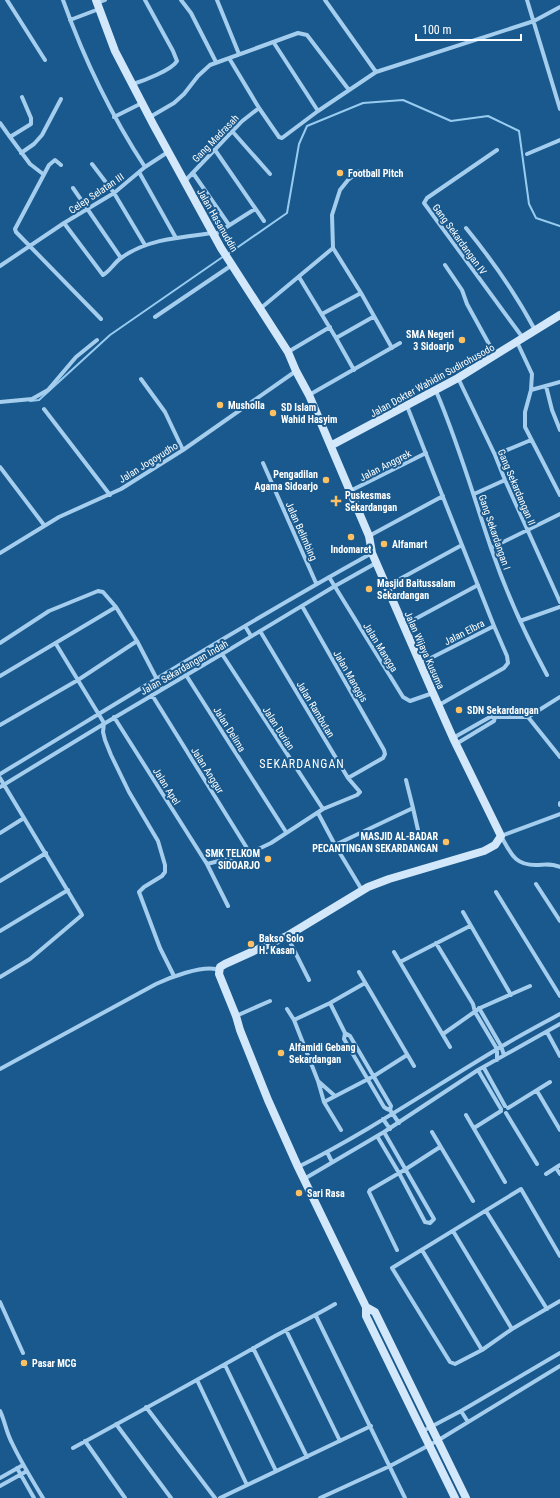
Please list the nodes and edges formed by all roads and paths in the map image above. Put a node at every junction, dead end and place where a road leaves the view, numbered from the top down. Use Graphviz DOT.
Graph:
graph roads {
  1 [pos="6,0"];
  2 [pos="63,0"];
  3 [pos="145,0"];
  4 [pos="181,0"];
  5 [pos="217,0"];
  6 [pos="325,0"];
  7 [pos="526,0"];
  8 [pos="99,3"];
  9 [pos="560,7"];
  10 [pos="70,20"];
  11 [pos="534,21"];
  12 [pos="274,43"];
  13 [pos="239,54"];
  14 [pos="229,58"];
  15 [pos="45,60"];
  16 [pos="216,62"];
  17 [pos="376,72"];
  18 [pos="132,84"];
  19 [pos="349,90"];
  20 [pos="22,97"];
  21 [pos="60,99"];
  22 [pos="142,103"];
  23 [pos="259,108"];
  24 [pos="560,109"];
  25 [pos="318,111"];
  26 [pos="114,117"];
  27 [pos="149,117"];
  28 [pos="0,123"];
  29 [pos="232,131"];
  30 [pos="10,137"];
  31 [pos="560,140"];
  32 [pos="215,150"];
  33 [pos="497,150"];
  34 [pos="168,151"];
  35 [pos="21,153"];
  36 [pos="527,154"];
  37 [pos="92,164"];
  38 [pos="61,165"];
  39 [pos="145,167"];
  40 [pos="359,171"];
  41 [pos="139,172"];
  42 [pos="193,173"];
  43 [pos="43,174"];
  44 [pos="270,174"];
  45 [pos="185,181"];
  46 [pos="73,188"];
  47 [pos="114,193"];
  48 [pos="88,209"];
  49 [pos="255,209"];
  50 [pos="264,220"];
  51 [pos="64,223"];
  52 [pos="229,226"];
  53 [pos="466,228"];
  54 [pos="214,234"];
  55 [pos="176,238"];
  56 [pos="145,245"];
  57 [pos="29,246"];
  58 [pos="333,248"];
  59 [pos="121,258"];
  60 [pos="232,262"];
  61 [pos="445,265"];
  62 [pos="0,266"];
  63 [pos="299,277"];
  64 [pos="360,293"];
  65 [pos="261,308"];
  66 [pos="322,314"];
  67 [pos="560,315"];
  68 [pos="155,317"];
  69 [pos="373,317"];
  70 [pos="101,319"];
  71 [pos="330,327"];
  72 [pos="535,330"];
  73 [pos="336,338"];
  74 [pos="97,340"];
  75 [pos="520,340"];
  76 [pos="400,343"];
  77 [pos="392,348"];
  78 [pos="288,352"];
  79 [pos="496,356"];
  80 [pos="354,370"];
  81 [pos="296,371"];
  82 [pos="458,378"];
  83 [pos="141,379"];
  84 [pos="560,382"];
  85 [pos="546,386"];
  86 [pos="436,390"];
  87 [pos="531,390"];
  88 [pos="309,395"];
  89 [pos="0,402"];
  90 [pos="407,406"];
  91 [pos="44,409"];
  92 [pos="560,430"];
  93 [pos="531,440"];
  94 [pos="332,446"];
  95 [pos="183,450"];
  96 [pos="426,453"];
  97 [pos="496,455"];
  98 [pos="263,463"];
  99 [pos="0,467"];
  100 [pos="505,480"];
  101 [pos="350,491"];
  102 [pos="474,494"];
  103 [pos="110,495"];
  104 [pos="560,495"];
  105 [pos="443,496"];
  106 [pos="560,514"];
  107 [pos="44,525"];
  108 [pos="528,531"];
  109 [pos="369,536"];
  110 [pos="462,544"];
  111 [pos="491,548"];
  112 [pos="0,553"];
  113 [pos="372,553"];
  114 [pos="377,563"];
  115 [pos="329,577"];
  116 [pos="316,583"];
  117 [pos="478,585"];
  118 [pos="335,586"];
  119 [pos="386,586"];
  120 [pos="560,602"];
  121 [pos="302,606"];
  122 [pos="116,607"];
  123 [pos="560,607"];
  124 [pos="520,621"];
  125 [pos="403,625"];
  126 [pos="245,626"];
  127 [pos="494,626"];
  128 [pos="260,631"];
  129 [pos="252,636"];
  130 [pos="137,641"];
  131 [pos="0,643"];
  132 [pos="56,644"];
  133 [pos="222,654"];
  134 [pos="421,664"];
  135 [pos="186,675"];
  136 [pos="548,675"];
  137 [pos="0,676"];
  138 [pos="157,678"];
  139 [pos="78,680"];
  140 [pos="162,689"];
  141 [pos="433,693"];
  142 [pos="152,695"];
  143 [pos="560,697"];
  144 [pos="438,705"];
  145 [pos="99,714"];
  146 [pos="114,717"];
  147 [pos="528,717"];
  148 [pos="104,723"];
  149 [pos="0,726"];
  150 [pos="455,741"];
  151 [pos="560,757"];
  152 [pos="0,774"];
  153 [pos="0,778"];
  154 [pos="348,778"];
  155 [pos="406,780"];
  156 [pos="5,784"];
  157 [pos="0,787"];
  158 [pos="412,808"];
  159 [pos="322,809"];
  160 [pos="318,813"];
  161 [pos="560,814"];
  162 [pos="24,818"];
  163 [pos="418,830"];
  164 [pos="286,832"];
  165 [pos="0,833"];
  166 [pos="501,836"];
  167 [pos="335,845"];
  168 [pos="46,853"];
  169 [pos="250,853"];
  170 [pos="207,864"];
  171 [pos="560,868"];
  172 [pos="0,881"];
  173 [pos="536,884"];
  174 [pos="68,890"];
  175 [pos="362,890"];
  176 [pos="496,892"];
  177 [pos="228,906"];
  178 [pos="463,912"];
  179 [pos="560,921"];
  180 [pos="470,926"];
  181 [pos="0,931"];
  182 [pos="287,936"];
  183 [pos="436,943"];
  184 [pos="394,952"];
  185 [pos="400,962"];
  186 [pos="359,972"];
  187 [pos="219,974"];
  188 [pos="174,976"];
  189 [pos="0,978"];
  190 [pos="309,980"];
  191 [pos="366,983"];
  192 [pos="530,986"];
  193 [pos="511,995"];
  194 [pos="560,996"];
  195 [pos="270,1001"];
  196 [pos="330,1002"];
  197 [pos="473,1004"];
  198 [pos="480,1008"];
  199 [pos="288,1009"];
  200 [pos="475,1012"];
  201 [pos="560,1014"];
  202 [pos="236,1016"];
  203 [pos="294,1020"];
  204 [pos="560,1024"];
  205 [pos="547,1032"];
  206 [pos="345,1033"];
  207 [pos="443,1034"];
  208 [pos="450,1046"];
  209 [pos="499,1048"];
  210 [pos="407,1055"];
  211 [pos="504,1055"];
  212 [pos="560,1056"];
  213 [pos="497,1060"];
  214 [pos="365,1061"];
  215 [pos="359,1065"];
  216 [pos="414,1066"];
  217 [pos="484,1068"];
  218 [pos="0,1069"];
  219 [pos="478,1070"];
  220 [pos="374,1076"];
  221 [pos="368,1079"];
  222 [pos="318,1081"];
  223 [pos="550,1082"];
  224 [pos="381,1088"];
  225 [pos="536,1091"];
  226 [pos="376,1092"];
  227 [pos="335,1096"];
  228 [pos="324,1102"];
  229 [pos="507,1107"];
  230 [pos="503,1111"];
  231 [pos="391,1112"];
  232 [pos="466,1115"];
  233 [pos="383,1119"];
  234 [pos="398,1123"];
  235 [pos="474,1128"];
  236 [pos="390,1129"];
  237 [pos="342,1130"];
  238 [pos="560,1130"];
  239 [pos="384,1132"];
  240 [pos="432,1132"];
  241 [pos="377,1136"];
  242 [pos="440,1147"];
  243 [pos="327,1152"];
  244 [pos="332,1162"];
  245 [pos="537,1164"];
  246 [pos="298,1167"];
  247 [pos="558,1167"];
  248 [pos="406,1169"];
  249 [pos="399,1173"];
  250 [pos="546,1174"];
  251 [pos="560,1174"];
  252 [pos="304,1179"];
  253 [pos="505,1182"];
  254 [pos="473,1201"];
  255 [pos="486,1211"];
  256 [pos="453,1231"];
  257 [pos="396,1250"];
  258 [pos="422,1250"];
  259 [pos="560,1256"];
  260 [pos="560,1301"];
  261 [pos="0,1302"];
  262 [pos="334,1304"];
  263 [pos="547,1309"];
  264 [pos="316,1316"];
  265 [pos="512,1329"];
  266 [pos="286,1330"];
  267 [pos="253,1348"];
  268 [pos="482,1350"];
  269 [pos="23,1353"];
  270 [pos="560,1353"];
  271 [pos="225,1365"];
  272 [pos="560,1366"];
  273 [pos="197,1380"];
  274 [pos="146,1407"];
  275 [pos="0,1411"];
  276 [pos="461,1411"];
  277 [pos="468,1422"];
  278 [pos="116,1424"];
  279 [pos="371,1426"];
  280 [pos="427,1429"];
  281 [pos="85,1441"];
  282 [pos="340,1441"];
  283 [pos="437,1441"];
  284 [pos="429,1445"];
  285 [pos="73,1448"];
  286 [pos="307,1456"];
  287 [pos="23,1465"];
  288 [pos="390,1466"];
  289 [pos="17,1468"];
  290 [pos="276,1470"];
  291 [pos="27,1471"];
  292 [pos="20,1475"];
  293 [pos="0,1478"];
  294 [pos="247,1485"];
  295 [pos="0,1486"];
  296 [pos="34,1498"];
  297 [pos="43,1498"];
  298 [pos="126,1498"];
  299 [pos="171,1498"];
  300 [pos="215,1498"];
  301 [pos="220,1498"];
  302 [pos="320,1498"];
  303 [pos="405,1498"];
  304 [pos="455,1498"];
  305 [pos="466,1498"];
  1 -- 15 [label="street"];
  2 -- 10 [label="street"];
  3 -- 18 [label="street"];
  4 -- 16 [label="street"];
  5 -- 13 [label="street"];
  6 -- 17 [label="street"];
  7 -- 11 [label="street"];
  8 -- 10 [label="street"];
  8 -- 18 [label="street, Jalan Hasanuddin"];
  9 -- 11 [label="street"];
  10 -- 26 [label="street"];
  11 -- 17 [label="street"];
  11 -- 24 [label="street"];
  12 -- 13 [label="street"];
  12 -- 19 [label="street"];
  12 -- 25 [label="street"];
  13 -- 14 [label="street"];
  14 -- 16 [label="street"];
  14 -- 23 [label="street"];
  16 -- 27 [label="street"];
  17 -- 19 [label="street"];
  18 -- 22 [label="street, Jalan Hasanuddin"];
  19 -- 25 [label="street"];
  20 -- 30 [label="street"];
  21 -- 35 [label="street"];
  22 -- 26 [label="street"];
  22 -- 27 [label="street, Jalan Hasanuddin"];
  23 -- 25 [label="street"];
  23 -- 29 [label="street, Gang Madrasah"];
  26 -- 39 [label="street"];
  27 -- 34 [label="street, Jalan Hasanuddin"];
  28 -- 30 [label="street"];
  29 -- 32 [label="street, Gang Madrasah"];
  29 -- 44 [label="street"];
  30 -- 35 [label="street"];
  31 -- 36 [label="street"];
  32 -- 42 [label="street, Gang Madrasah"];
  32 -- 49 [label="street"];
  33 -- 75 [label="street, Gang Sekardangan IV"];
  34 -- 39 [label="street, Celep Selatan III"];
  34 -- 45 [label="street, Jalan Hasanuddin"];
  35 -- 43 [label="street"];
  37 -- 47 [label="street"];
  38 -- 43 [label="street"];
  39 -- 41 [label="street, Celep Selatan III"];
  40 -- 58 [label="street"];
  41 -- 47 [label="street, Celep Selatan III"];
  41 -- 55 [label="street"];
  42 -- 45 [label="street, Gang Madrasah"];
  42 -- 52 [label="street"];
  43 -- 57 [label="street"];
  45 -- 54 [label="street, Jalan Hasanuddin"];
  46 -- 48 [label="street"];
  47 -- 48 [label="street, Celep Selatan III"];
  47 -- 56 [label="street"];
  48 -- 51 [label="street, Celep Selatan III"];
  48 -- 59 [label="street"];
  49 -- 50 [label="street"];
  49 -- 52 [label="street"];
  51 -- 57 [label="street"];
  51 -- 59 [label="street, Celep Selatan III"];
  52 -- 54 [label="street"];
  53 -- 72 [label="street"];
  54 -- 55 [label="street"];
  54 -- 60 [label="street, Jalan Hasanuddin"];
  55 -- 56 [label="street"];
  56 -- 59 [label="street"];
  57 -- 62 [label="street"];
  57 -- 70 [label="street"];
  58 -- 63 [label="street"];
  58 -- 64 [label="street"];
  60 -- 65 [label="street, Jalan Hasanuddin"];
  60 -- 68 [label="street"];
  61 -- 79 [label="street"];
  63 -- 65 [label="street"];
  63 -- 66 [label="street"];
  64 -- 66 [label="street"];
  64 -- 69 [label="street"];
  65 -- 78 [label="street, Jalan Hasanuddin"];
  66 -- 71 [label="street"];
  67 -- 72 [label="street, Jalan Dokter Wahidin Sudirohusodo"];
  69 -- 73 [label="street"];
  69 -- 77 [label="street"];
  71 -- 73 [label="street"];
  71 -- 78 [label="street"];
  72 -- 75 [label="street, Jalan Dokter Wahidin Sudirohusodo"];
  73 -- 80 [label="street"];
  74 -- 89 [label="street"];
  75 -- 79 [label="street, Jalan Dokter Wahidin Sudirohusodo"];
  75 -- 87 [label="street"];
  76 -- 77 [label="street"];
  77 -- 80 [label="street"];
  78 -- 81 [label="street, Jalan Hasanuddin"];
  79 -- 82 [label="street, Jalan Dokter Wahidin Sudirohusodo"];
  80 -- 88 [label="street"];
  81 -- 88 [label="street, Jalan Hasanuddin"];
  81 -- 95 [label="street, Jalan Jogoyudho"];
  82 -- 86 [label="street, Jalan Dokter Wahidin Sudirohusodo"];
  82 -- 97 [label="street, Gang Sekardangan II"];
  83 -- 95 [label="street"];
  84 -- 85 [label="street"];
  85 -- 87 [label="street"];
  85 -- 92 [label="street"];
  86 -- 90 [label="street, Jalan Dokter Wahidin Sudirohusodo"];
  86 -- 102 [label="street, Gang Sekardangan I"];
  87 -- 93 [label="street"];
  88 -- 94 [label="street, Jalan Hasanuddin"];
  90 -- 94 [label="street, Jalan Dokter Wahidin Sudirohusodo"];
  90 -- 96 [label="street"];
  91 -- 103 [label="street"];
  93 -- 97 [label="street"];
  93 -- 104 [label="street"];
  94 -- 101 [label="street, Jalan Wijaya Kusuma"];
  95 -- 103 [label="street, Jalan Jogoyudho"];
  96 -- 101 [label="street, Jalan Anggrek"];
  96 -- 105 [label="street"];
  97 -- 100 [label="street, Gang Sekardangan II"];
  98 -- 116 [label="street, Jalan Belimbing"];
  99 -- 107 [label="street"];
  100 -- 102 [label="street"];
  100 -- 108 [label="street, Gang Sekardangan II"];
  101 -- 109 [label="street, Jalan Wijaya Kusuma"];
  102 -- 111 [label="street, Gang Sekardangan I"];
  103 -- 107 [label="street, Jalan Jogoyudho"];
  105 -- 109 [label="street"];
  105 -- 110 [label="street"];
  106 -- 108 [label="street"];
  107 -- 112 [label="street, Jalan Jogoyudho"];
  108 -- 111 [label="street"];
  108 -- 120 [label="street, Gang Sekardangan II"];
  109 -- 113 [label="street, Jalan Wijaya Kusuma"];
  110 -- 117 [label="street"];
  110 -- 119 [label="street"];
  111 -- 124 [label="street, Gang Sekardangan I"];
  113 -- 114 [label="street, Jalan Wijaya Kusuma"];
  113 -- 115 [label="street, Jalan Sekardangan Indah"];
  114 -- 118 [label="street, Jalan Sekardangan Indah"];
  114 -- 119 [label="street, Jalan Wijaya Kusuma"];
  115 -- 116 [label="street, Jalan Sekardangan Indah"];
  115 -- 118 [label="street, Jalan Mangga"];
  116 -- 126 [label="street, Jalan Sekardangan Indah"];
  117 -- 125 [label="street"];
  117 -- 127 [label="street"];
  118 -- 121 [label="street, Jalan Sekardangan Indah"];
  118 -- 141 [label="street, Jalan Mangga"];
  119 -- 125 [label="street, Jalan Wijaya Kusuma"];
  121 -- 128 [label="street, Jalan Sekardangan Indah"];
  121 -- 154 [label="street, Jalan Manggis"];
  122 -- 130 [label="street"];
  122 -- 131 [label="street"];
  122 -- 132 [label="street"];
  123 -- 124 [label="street"];
  124 -- 136 [label="street, Gang Sekardangan I"];
  125 -- 134 [label="street, Jalan Wijaya Kusuma"];
  126 -- 129 [label="street"];
  126 -- 138 [label="street, Jalan Sekardangan Indah"];
  127 -- 134 [label="street, Jalan Elbra"];
  127 -- 144 [label="street"];
  128 -- 129 [label="street, Jalan Sekardangan Indah"];
  128 -- 154 [label="street, Jalan Rambutan"];
  129 -- 133 [label="street, Jalan Sekardangan Indah"];
  130 -- 138 [label="street"];
  130 -- 139 [label="street"];
  132 -- 137 [label="street"];
  132 -- 139 [label="street"];
  133 -- 135 [label="street, Jalan Sekardangan Indah"];
  133 -- 159 [label="street, Jalan Durian"];
  134 -- 141 [label="street, Jalan Wijaya Kusuma"];
  135 -- 140 [label="street, Jalan Sekardangan Indah"];
  135 -- 164 [label="street, Jalan Delima"];
  138 -- 140 [label="street"];
  138 -- 145 [label="street, Jalan Sekardangan Indah"];
  139 -- 145 [label="street"];
  139 -- 149 [label="street"];
  140 -- 142 [label="street, Jalan Sekardangan Indah"];
  141 -- 144 [label="street, Jalan Wijaya Kusuma"];
  142 -- 146 [label="street, Jalan Sekardangan Indah"];
  142 -- 169 [label="street, Jalan Anggur"];
  143 -- 147 [label="street"];
  144 -- 150 [label="street, Jalan Wijaya Kusuma"];
  145 -- 148 [label="street"];
  145 -- 152 [label="street, Jalan Sekardangan Indah"];
  146 -- 148 [label="street, Jalan Sekardangan Indah"];
  146 -- 170 [label="street, Jalan Apel"];
  147 -- 150 [label="street"];
  147 -- 151 [label="street"];
  148 -- 156 [label="street, Jalan Sekardangan Indah"];
  148 -- 188 [label="street"];
  150 -- 166 [label="street, Jalan Wijaya Kusuma"];
  153 -- 156 [label="street"];
  154 -- 159 [label="street, Jalan Rambutan"];
  155 -- 158 [label="street"];
  156 -- 157 [label="street, Jalan Sekardangan Indah"];
  156 -- 162 [label="street"];
  158 -- 163 [label="street"];
  158 -- 167 [label="street"];
  159 -- 160 [label="street"];
  160 -- 164 [label="street"];
  160 -- 167 [label="street"];
  161 -- 166 [label="street"];
  162 -- 165 [label="street"];
  162 -- 168 [label="street"];
  164 -- 169 [label="street"];
  166 -- 171 [label="street"];
  166 -- 175 [label="street"];
  167 -- 175 [label="street"];
  168 -- 172 [label="street"];
  168 -- 174 [label="street"];
  169 -- 170 [label="street"];
  170 -- 177 [label="street, Jalan Apel"];
  173 -- 179 [label="street"];
  174 -- 181 [label="street"];
  174 -- 189 [label="street"];
  175 -- 182 [label="street"];
  176 -- 194 [label="street"];
  178 -- 180 [label="street"];
  180 -- 183 [label="street"];
  180 -- 193 [label="street"];
  182 -- 187 [label="street"];
  182 -- 190 [label="street"];
  183 -- 185 [label="street"];
  183 -- 197 [label="street"];
  184 -- 185 [label="street"];
  185 -- 207 [label="street"];
  186 -- 191 [label="street"];
  187 -- 188 [label="street"];
  187 -- 202 [label="street"];
  188 -- 218 [label="street"];
  191 -- 196 [label="street"];
  191 -- 210 [label="street"];
  192 -- 193 [label="street"];
  193 -- 198 [label="street"];
  195 -- 202 [label="street"];
  196 -- 203 [label="street"];
  196 -- 206 [label="street"];
  197 -- 198 [label="street"];
  197 -- 200 [label="street"];
  198 -- 200 [label="street"];
  198 -- 209 [label="street"];
  199 -- 203 [label="street"];
  200 -- 207 [label="street"];
  200 -- 209 [label="street"];
  201 -- 209 [label="street"];
  202 -- 246 [label="street"];
  203 -- 222 [label="street"];
  204 -- 205 [label="street"];
  205 -- 211 [label="street"];
  205 -- 212 [label="street"];
  206 -- 214 [label="street"];
  206 -- 215 [label="street"];
  207 -- 208 [label="street"];
  209 -- 211 [label="street"];
  209 -- 213 [label="street"];
  209 -- 231 [label="street"];
  210 -- 216 [label="street"];
  210 -- 220 [label="street"];
  211 -- 213 [label="street"];
  213 -- 217 [label="street"];
  214 -- 215 [label="street"];
  214 -- 220 [label="street"];
  215 -- 221 [label="street"];
  217 -- 219 [label="street"];
  217 -- 229 [label="street"];
  219 -- 230 [label="street"];
  219 -- 234 [label="street"];
  220 -- 221 [label="street"];
  220 -- 224 [label="street"];
  221 -- 226 [label="street"];
  221 -- 227 [label="street"];
  222 -- 227 [label="street"];
  222 -- 228 [label="street"];
  223 -- 225 [label="street"];
  224 -- 226 [label="street"];
  224 -- 231 [label="street"];
  225 -- 229 [label="street"];
  225 -- 238 [label="street"];
  226 -- 231 [label="street"];
  227 -- 228 [label="street"];
  228 -- 237 [label="street"];
  229 -- 230 [label="street"];
  229 -- 230 [label="street"];
  230 -- 235 [label="street"];
  230 -- 245 [label="street"];
  231 -- 233 [label="street"];
  231 -- 234 [label="street"];
  232 -- 235 [label="street"];
  233 -- 236 [label="street"];
  233 -- 243 [label="street"];
  234 -- 236 [label="street"];
  235 -- 253 [label="street"];
  236 -- 239 [label="street"];
  239 -- 241 [label="street"];
  239 -- 248 [label="street"];
  240 -- 242 [label="street"];
  241 -- 244 [label="street"];
  241 -- 249 [label="street"];
  242 -- 248 [label="street"];
  242 -- 254 [label="street"];
  243 -- 244 [label="street"];
  243 -- 246 [label="street"];
  244 -- 252 [label="street"];
  246 -- 252 [label="street"];
  247 -- 250 [label="street"];
  247 -- 251 [label="street"];
  248 -- 249 [label="street"];
  248 -- 249 [label="street"];
  249 -- 257 [label="street"];
  252 -- 280 [label="street"];
  255 -- 256 [label="street"];
  255 -- 259 [label="street"];
  255 -- 263 [label="street"];
  256 -- 258 [label="street"];
  256 -- 265 [label="street"];
  258 -- 268 [label="street"];
  258 -- 268 [label="street"];
  260 -- 263 [label="street"];
  261 -- 269 [label="street"];
  262 -- 264 [label="street"];
  263 -- 265 [label="street"];
  264 -- 266 [label="street"];
  264 -- 279 [label="street"];
  265 -- 268 [label="street"];
  266 -- 267 [label="street"];
  266 -- 282 [label="street"];
  267 -- 271 [label="street"];
  267 -- 286 [label="street"];
  270 -- 276 [label="street"];
  271 -- 273 [label="street"];
  271 -- 290 [label="street"];
  272 -- 277 [label="street"];
  273 -- 274 [label="street"];
  273 -- 294 [label="street"];
  274 -- 278 [label="street"];
  274 -- 300 [label="street"];
  275 -- 287 [label="street"];
  276 -- 277 [label="street"];
  276 -- 280 [label="street"];
  277 -- 283 [label="street"];
  278 -- 281 [label="street"];
  278 -- 299 [label="street"];
  279 -- 282 [label="street"];
  279 -- 288 [label="street"];
  280 -- 283 [label="street"];
  280 -- 284 [label="street"];
  281 -- 285 [label="street"];
  281 -- 298 [label="street"];
  282 -- 286 [label="street"];
  283 -- 284 [label="street"];
  283 -- 305 [label="street"];
  284 -- 288 [label="street"];
  284 -- 304 [label="street"];
  286 -- 290 [label="street"];
  287 -- 289 [label="street"];
  287 -- 291 [label="street"];
  288 -- 302 [label="street"];
  288 -- 303 [label="street"];
  289 -- 292 [label="street"];
  289 -- 293 [label="street"];
  290 -- 294 [label="street"];
  291 -- 292 [label="street"];
  291 -- 297 [label="street"];
  292 -- 295 [label="street"];
  292 -- 296 [label="street"];
  294 -- 301 [label="street"];
}
